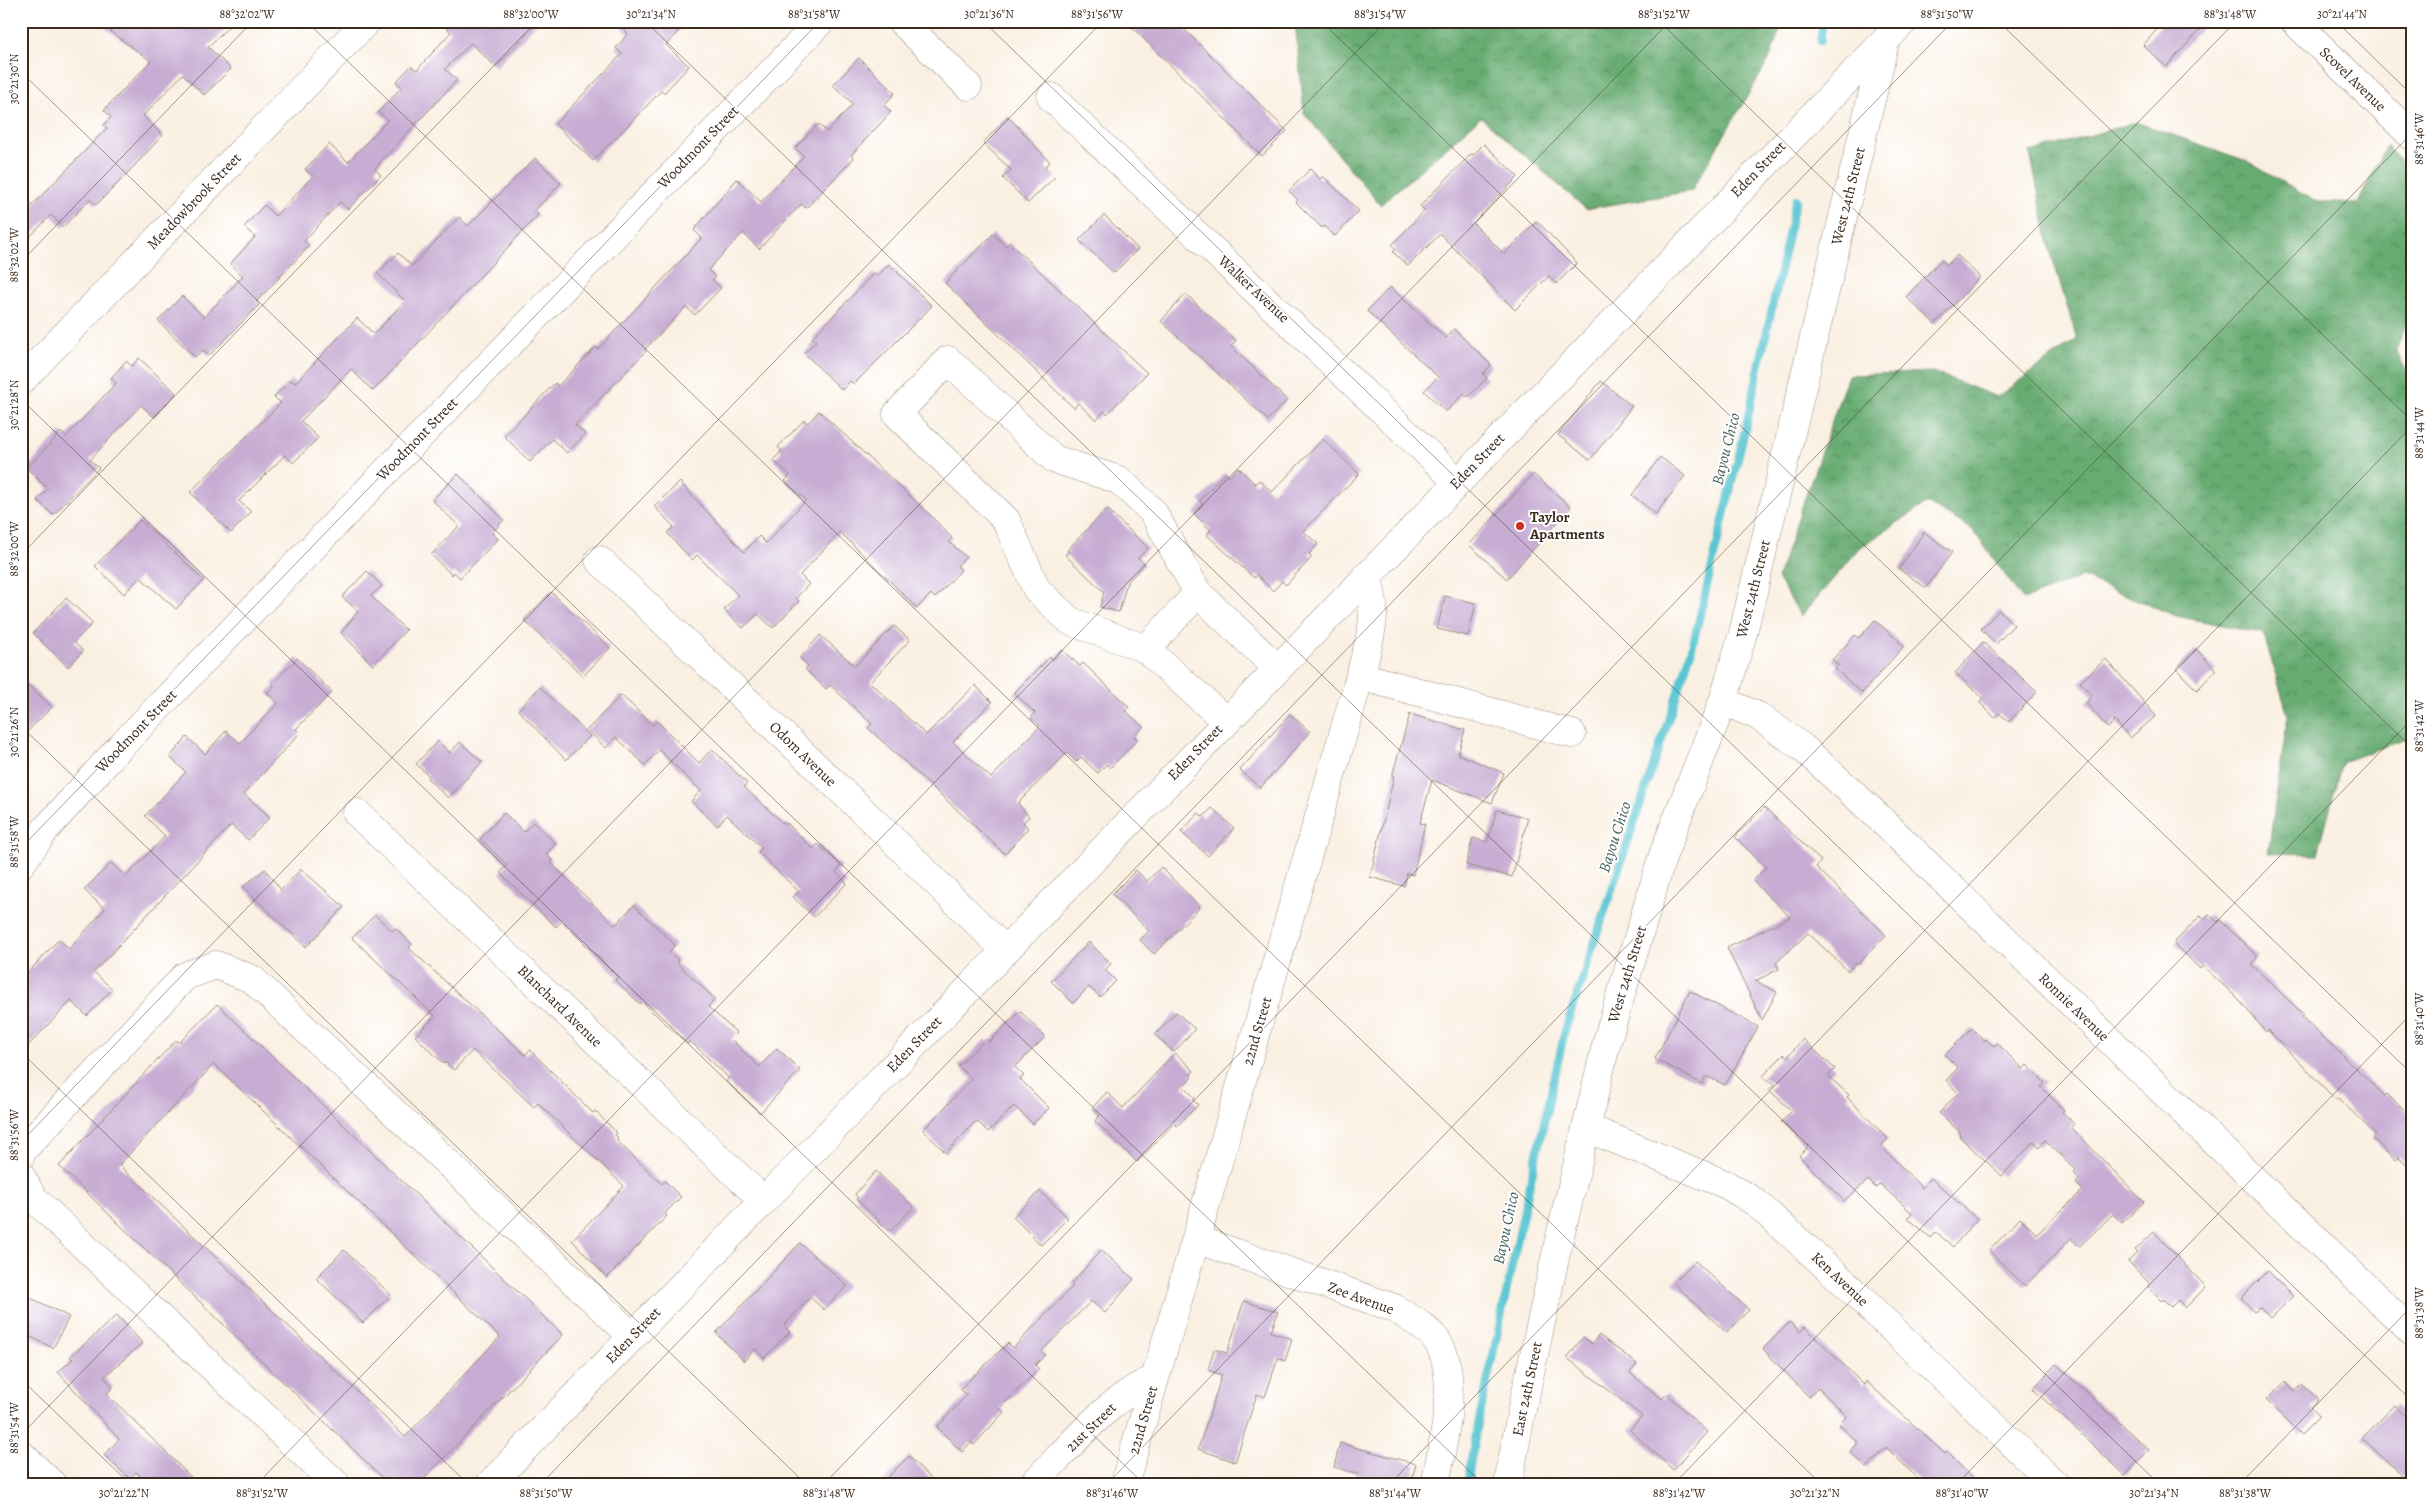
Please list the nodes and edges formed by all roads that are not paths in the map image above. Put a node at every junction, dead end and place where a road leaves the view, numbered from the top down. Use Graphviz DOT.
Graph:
graph roads {
  1 [pos="367,21"];
  2 [pos="821,21"];
  3 [pos="901,21"];
  4 [pos="1904,21"];
  5 [pos="2294,21"];
  6 [pos="1885,41"];
  7 [pos="968,86"];
  8 [pos="1051,97"];
  9 [pos="2412,136"];
  10 [pos="21,381"];
  11 [pos="1458,481"];
  12 [pos="599,560"];
  13 [pos="1366,576"];
  14 [pos="1198,593"];
  15 [pos="1146,649"];
  16 [pos="1277,668"];
  17 [pos="1360,676"];
  18 [pos="1723,701"];
  19 [pos="1226,721"];
  20 [pos="1572,734"];
  21 [pos="357,813"];
  22 [pos="22,859"];
  23 [pos="1005,950"];
  24 [pos="1587,1128"];
  25 [pos="21,1155"];
  26 [pos="21,1176"];
  27 [pos="763,1200"];
  28 [pos="1196,1239"];
  29 [pos="1547,1294"];
  30 [pos="2412,1332"];
  31 [pos="632,1336"];
  32 [pos="1155,1379"];
  33 [pos="21,1454"];
  34 [pos="1517,1481"];
  35 [pos="54,1485"];
  36 [pos="337,1485"];
  37 [pos="489,1485"];
  38 [pos="1032,1485"];
  39 [pos="1124,1485"];
  40 [pos="1435,1485"];
  41 [pos="2056,1485"];
  1 -- 10 [label="street, Meadowbrook Street"];
  2 -- 22 [label="street, Woodmont Street"];
  3 -- 7 [label="street"];
  4 -- 6 [label="street, Eden Street"];
  5 -- 9 [label="street, Scovel Avenue"];
  6 -- 11 [label="street, Eden Street"];
  6 -- 18 [label="street, West 24th Street"];
  8 -- 11 [label="street, Walker Avenue"];
  11 -- 13 [label="street, Eden Street"];
  12 -- 23 [label="street, Odom Avenue"];
  13 -- 16 [label="street, Eden Street"];
  13 -- 17 [label="street, 22nd Street"];
  14 -- 15 [label="street"];
  14 -- 15 [label="street"];
  14 -- 16 [label="street"];
  15 -- 19 [label="street"];
  16 -- 19 [label="street, Eden Street"];
  17 -- 20 [label="street"];
  17 -- 28 [label="street, 22nd Street"];
  18 -- 24 [label="street, West 24th Street"];
  18 -- 30 [label="street, Ronnie Avenue"];
  19 -- 23 [label="street, Eden Street"];
  21 -- 27 [label="street, Blanchard Avenue"];
  23 -- 27 [label="street, Eden Street"];
  24 -- 29 [label="street, West 24th Street"];
  24 -- 41 [label="street, Ken Avenue"];
  25 -- 31 [label="street"];
  26 -- 36 [label="street"];
  27 -- 31 [label="street, Eden Street"];
  28 -- 32 [label="street, 22nd Street"];
  28 -- 40 [label="street, Zee Avenue"];
  29 -- 34 [label="street, East 24th Street"];
  31 -- 37 [label="street, Eden Street"];
  32 -- 38 [label="street, 21st Street"];
  32 -- 39 [label="street, 22nd Street"];
  33 -- 35 [label="street"];
}
